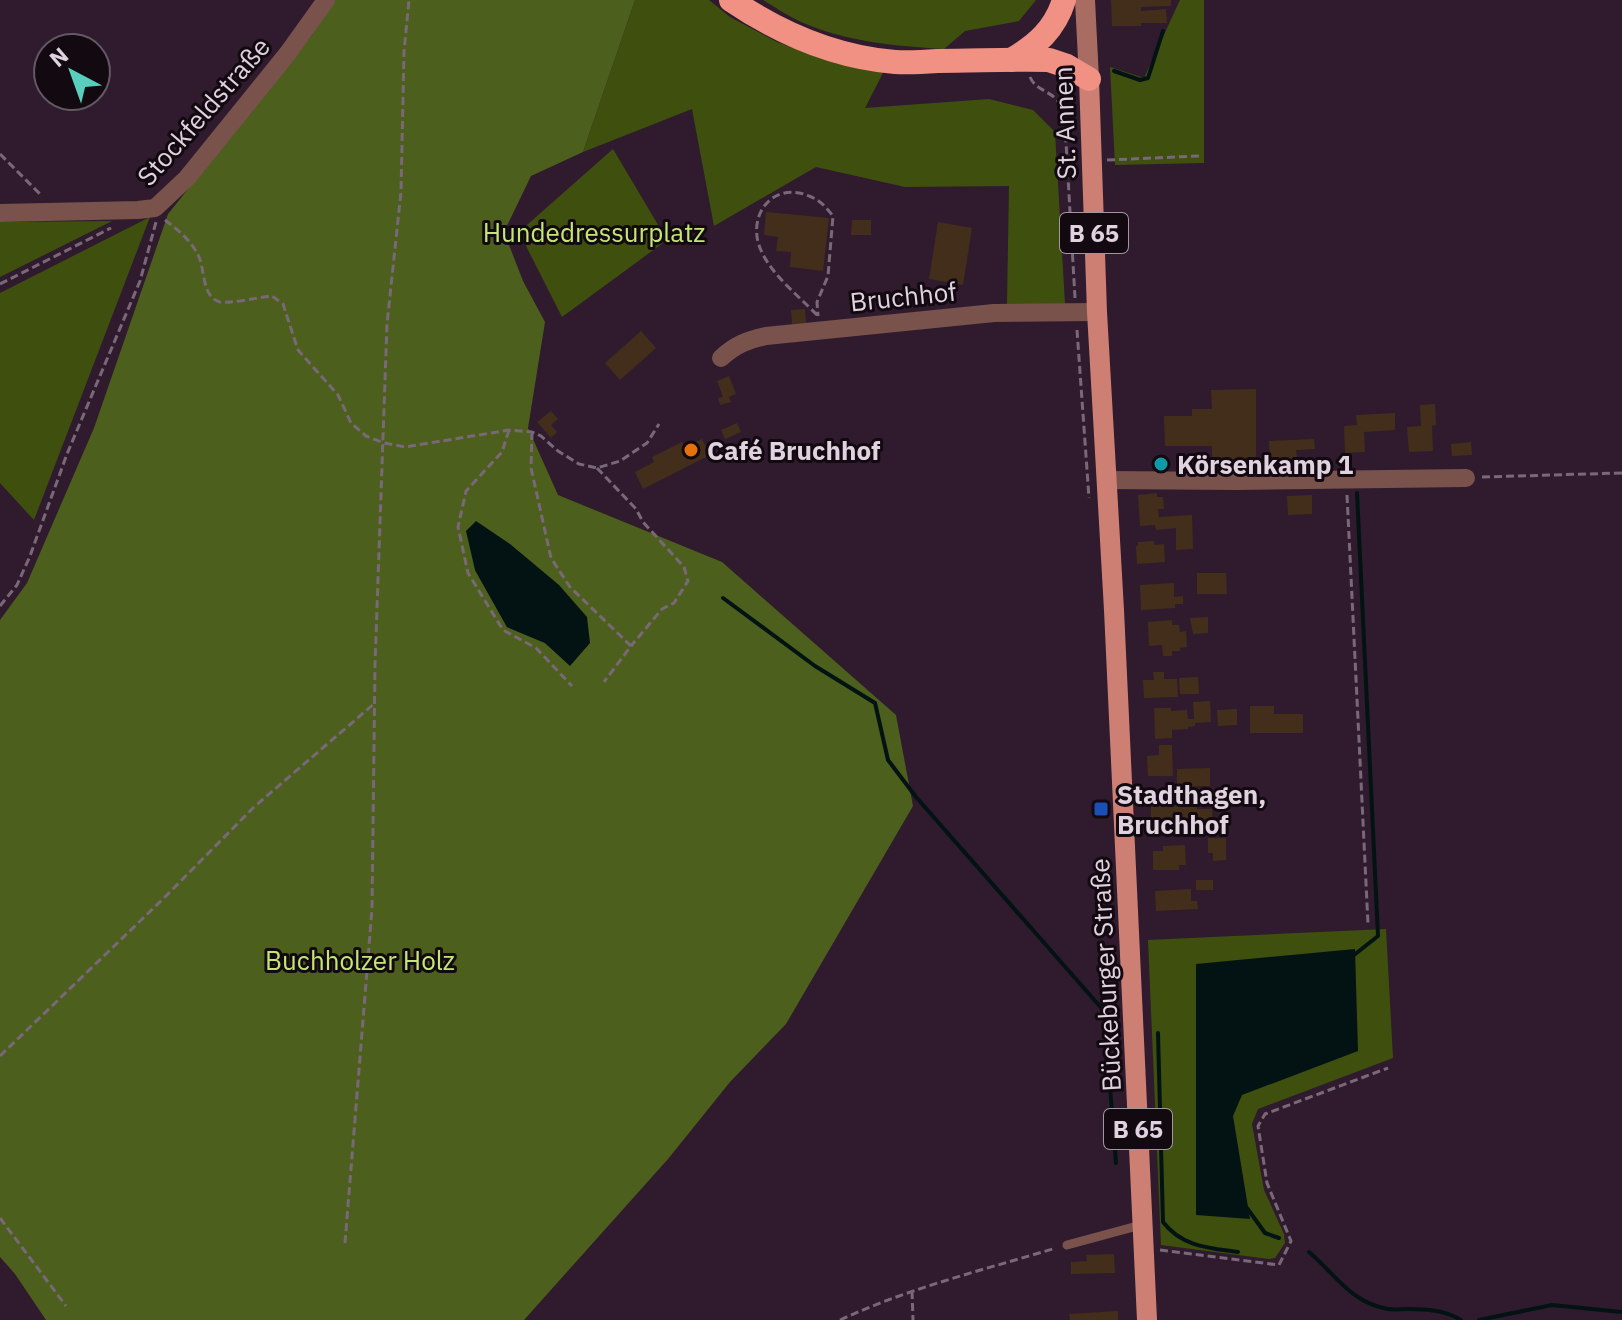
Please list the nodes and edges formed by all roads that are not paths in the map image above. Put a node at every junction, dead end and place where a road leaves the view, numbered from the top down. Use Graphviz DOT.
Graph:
graph roads {
  1 [pos="326,0"];
  2 [pos="731,0"];
  3 [pos="1064,0"];
  4 [pos="1085,0"];
  5 [pos="1021,60"];
  6 [pos="1089,79"];
  7 [pos="0,213"];
  8 [pos="1097,312"];
  9 [pos="728,352"];
  10 [pos="1101,387"];
  11 [pos="1466,478"];
  12 [pos="1106,480"];
  13 [pos="1143,1225"];
  14 [pos="1067,1245"];
  15 [pos="1147,1320"];
  1 -- 7 [label="street, Stockfeldstraße"];
  2 -- 5 [label="highway"];
  3 -- 5 [label="highway"];
  4 -- 6 [label="main road, St. Annen"];
  5 -- 6 [label="highway"];
  6 -- 8 [label="main road, St. Annen / B 65"];
  8 -- 9 [label="street, Bruchhof"];
  8 -- 10 [label="main road, St. Annen / B 65"];
  10 -- 12 [label="main road, Bückeburger Straße / B 65"];
  11 -- 12 [label="street"];
  12 -- 13 [label="main road, Bückeburger Straße / B 65"];
  13 -- 14 [label="lane"];
  13 -- 15 [label="main road, Bückeburger Straße / B 65"];
}
